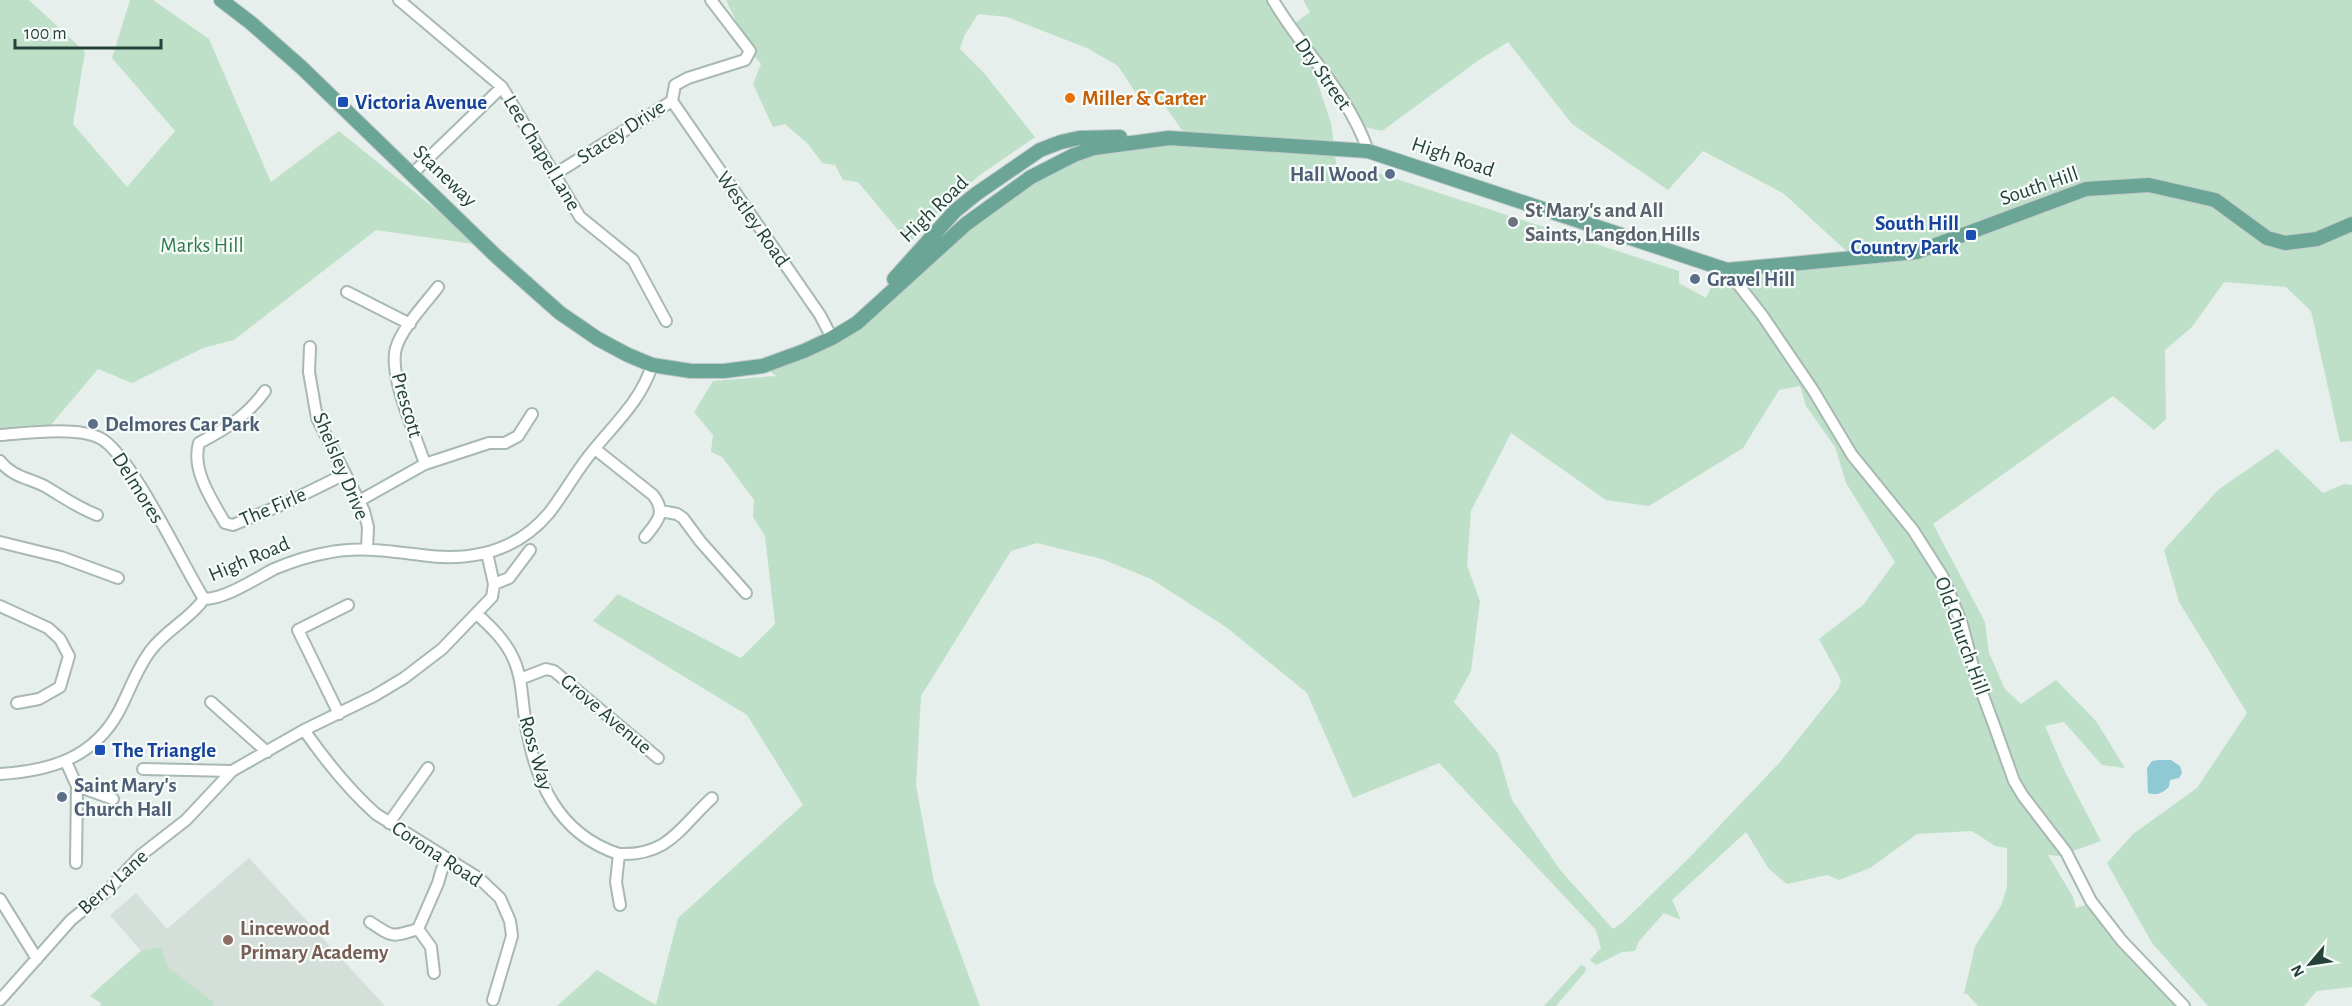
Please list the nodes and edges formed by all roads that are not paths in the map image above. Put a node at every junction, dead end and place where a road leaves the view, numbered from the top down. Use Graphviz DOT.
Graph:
graph roads {
  1 [pos="221,0"];
  2 [pos="399,0"];
  3 [pos="711,0"];
  4 [pos="1273,0"];
  5 [pos="502,87"];
  6 [pos="672,101"];
  7 [pos="1156,140"];
  8 [pos="1368,151"];
  9 [pos="412,174"];
  10 [pos="555,174"];
  11 [pos="2352,224"];
  12 [pos="1727,270"];
  13 [pos="438,287"];
  14 [pos="347,292"];
  15 [pos="666,321"];
  16 [pos="410,324"];
  17 [pos="832,338"];
  18 [pos="310,347"];
  19 [pos="652,365"];
  20 [pos="265,391"];
  21 [pos="532,414"];
  22 [pos="0,435"];
  23 [pos="595,448"];
  24 [pos="0,461"];
  25 [pos="425,464"];
  26 [pos="345,474"];
  27 [pos="359,501"];
  28 [pos="661,511"];
  29 [pos="97,515"];
  30 [pos="645,537"];
  31 [pos="0,542"];
  32 [pos="367,549"];
  33 [pos="530,550"];
  34 [pos="487,553"];
  35 [pos="118,578"];
  36 [pos="494,584"];
  37 [pos="746,593"];
  38 [pos="204,599"];
  39 [pos="348,605"];
  40 [pos="0,606"];
  41 [pos="477,614"];
  42 [pos="520,680"];
  43 [pos="211,702"];
  44 [pos="16,703"];
  45 [pos="339,714"];
  46 [pos="304,730"];
  47 [pos="267,753"];
  48 [pos="658,758"];
  49 [pos="66,762"];
  50 [pos="428,768"];
  51 [pos="143,769"];
  52 [pos="232,771"];
  53 [pos="0,774"];
  54 [pos="77,786"];
  55 [pos="712,798"];
  56 [pos="112,799"];
  57 [pos="389,823"];
  58 [pos="619,854"];
  59 [pos="449,859"];
  60 [pos="76,863"];
  61 [pos="0,899"];
  62 [pos="620,905"];
  63 [pos="370,922"];
  64 [pos="418,929"];
  65 [pos="37,959"];
  66 [pos="434,973"];
  67 [pos="0,1000"];
  68 [pos="493,1000"];
  69 [pos="2184,1006"];
  1 -- 9 [label="main road, Staneway"];
  2 -- 5 [label="street, Lee Chapel Lane"];
  3 -- 6 [label="street, Stacey Drive"];
  4 -- 8 [label="street, Dry Street"];
  5 -- 9 [label="street"];
  5 -- 10 [label="street, Lee Chapel Lane"];
  6 -- 10 [label="street, Stacey Drive"];
  6 -- 17 [label="street, Westley Road"];
  7 -- 8 [label="main road, High Road"];
  7 -- 17 [label="main road, High Road"];
  7 -- 17 [label="main road, High Road"];
  8 -- 12 [label="main road, High Road"];
  9 -- 19 [label="main road, Staneway"];
  10 -- 15 [label="street, Lee Chapel Lane"];
  11 -- 12 [label="main road, South Hill"];
  12 -- 69 [label="street, Old Church Hill"];
  13 -- 16 [label="street, Prescott"];
  14 -- 16 [label="street"];
  16 -- 25 [label="street, Prescott"];
  17 -- 19 [label="main road, High Road"];
  18 -- 26 [label="street, Shelsley Drive"];
  19 -- 23 [label="street, High Road"];
  20 -- 26 [label="street, The Firle"];
  21 -- 25 [label="street"];
  22 -- 38 [label="street, Delmores"];
  23 -- 28 [label="street"];
  23 -- 34 [label="street, High Road"];
  24 -- 29 [label="street"];
  25 -- 27 [label="street"];
  26 -- 27 [label="street, Shelsley Drive"];
  27 -- 32 [label="street, Shelsley Drive"];
  28 -- 30 [label="street"];
  28 -- 37 [label="street"];
  31 -- 35 [label="street"];
  32 -- 34 [label="street, High Road"];
  32 -- 38 [label="street, High Road"];
  33 -- 36 [label="street"];
  34 -- 36 [label="street"];
  36 -- 41 [label="street"];
  38 -- 49 [label="street, High Road"];
  39 -- 45 [label="street"];
  40 -- 44 [label="street"];
  41 -- 42 [label="street, Ross Way"];
  41 -- 45 [label="street"];
  42 -- 48 [label="street, Grove Avenue"];
  42 -- 58 [label="street, Ross Way"];
  43 -- 47 [label="street"];
  45 -- 46 [label="street"];
  46 -- 47 [label="street"];
  46 -- 57 [label="street, Corona Road"];
  47 -- 52 [label="street"];
  49 -- 53 [label="street, High Road"];
  49 -- 54 [label="street"];
  50 -- 57 [label="street"];
  51 -- 52 [label="street"];
  52 -- 65 [label="street, Berry Lane"];
  54 -- 56 [label="street"];
  54 -- 60 [label="street"];
  55 -- 58 [label="street"];
  57 -- 59 [label="street, Corona Road"];
  58 -- 62 [label="street"];
  59 -- 64 [label="street"];
  59 -- 68 [label="street, Corona Road"];
  61 -- 65 [label="street"];
  63 -- 64 [label="street"];
  64 -- 66 [label="street"];
  65 -- 67 [label="street, Berry Lane"];
}
